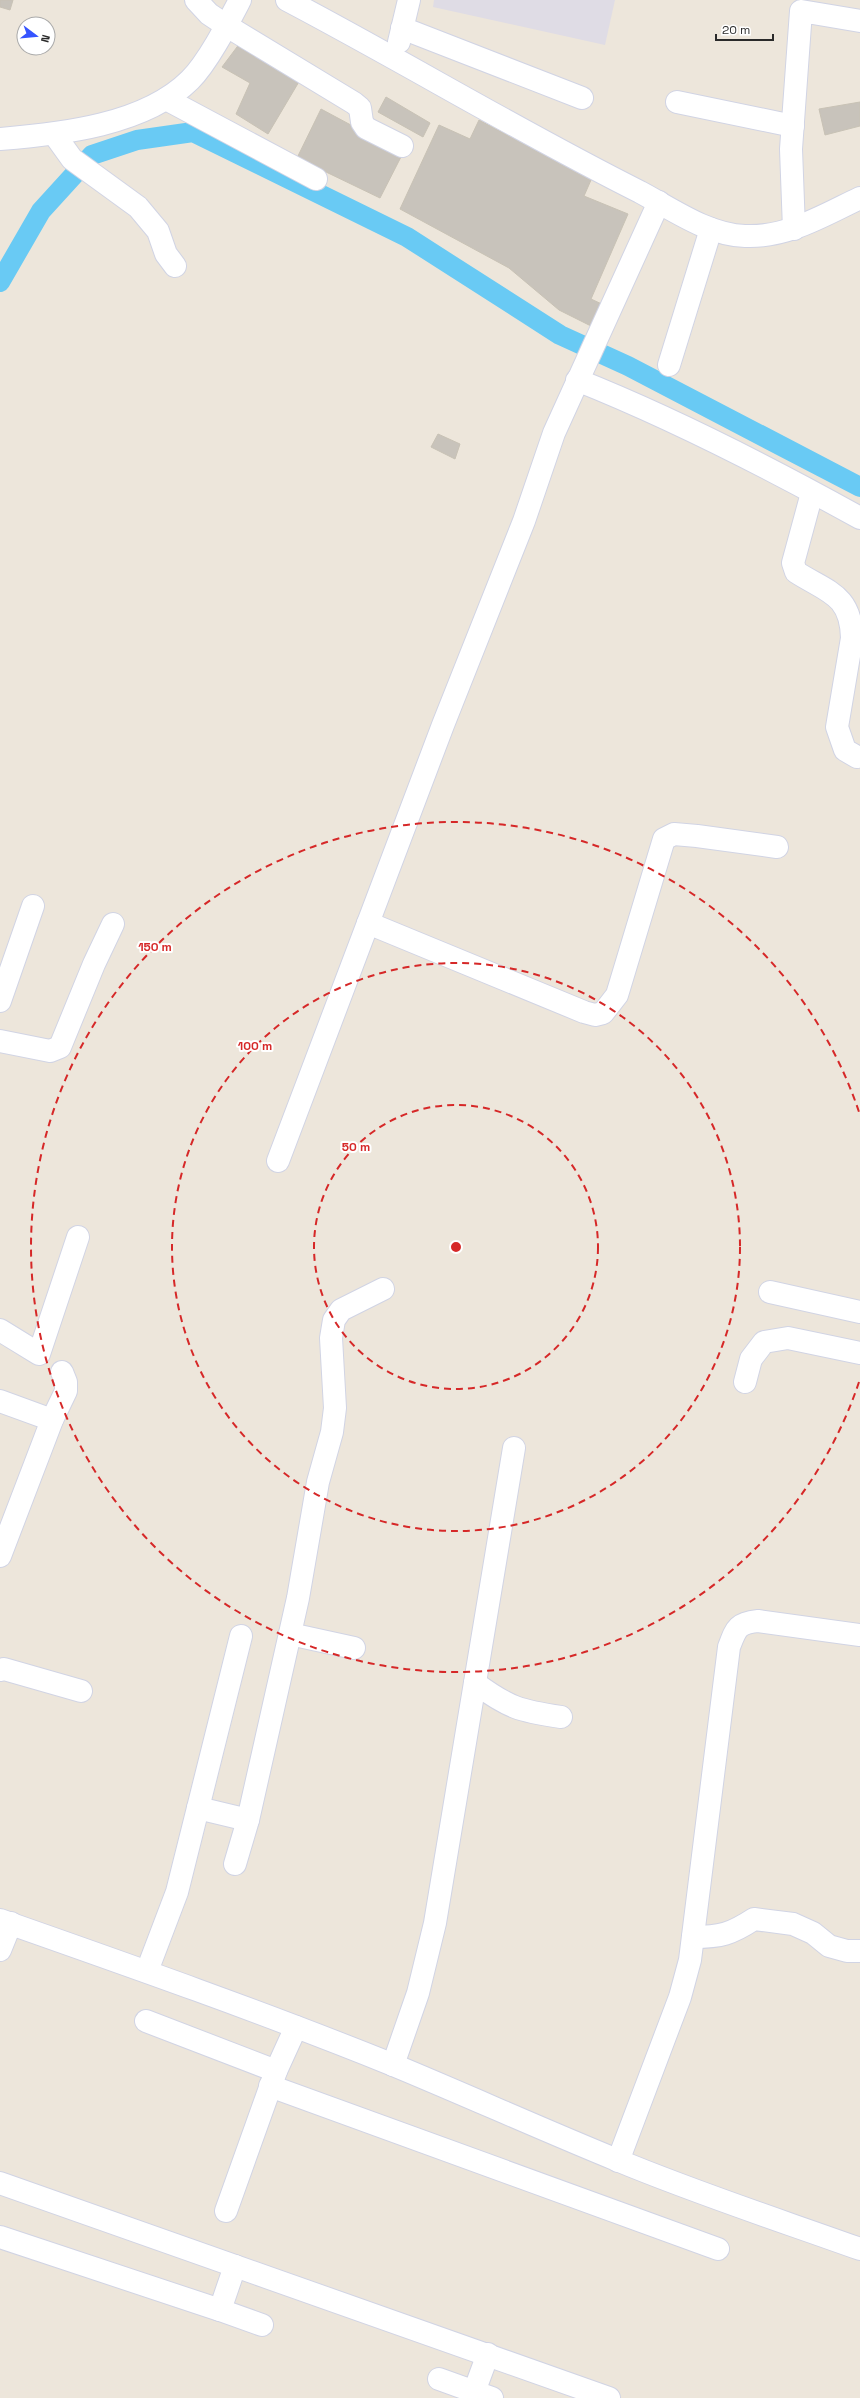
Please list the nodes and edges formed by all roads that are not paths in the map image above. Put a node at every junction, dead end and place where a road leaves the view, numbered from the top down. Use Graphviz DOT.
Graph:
graph roads {
  1 [pos="196,0"];
  2 [pos="240,0"];
  3 [pos="287,0"];
  4 [pos="409,0"];
  5 [pos="802,6"];
  6 [pos="860,21"];
  7 [pos="227,26"];
  8 [pos="402,28"];
  9 [pos="395,58"];
  10 [pos="582,98"];
  11 [pos="166,99"];
  12 [pos="677,102"];
  13 [pos="793,126"];
  14 [pos="54,134"];
  15 [pos="0,139"];
  16 [pos="402,146"];
  17 [pos="316,179"];
  18 [pos="860,198"];
  19 [pos="659,202"];
  20 [pos="711,229"];
  21 [pos="794,229"];
  22 [pos="175,266"];
  23 [pos="669,364"];
  24 [pos="580,375"];
  25 [pos="812,493"];
  26 [pos="860,518"];
  27 [pos="857,757"];
  28 [pos="777,847"];
  29 [pos="33,906"];
  30 [pos="368,923"];
  31 [pos="113,924"];
  32 [pos="0,1001"];
  33 [pos="0,1041"];
  34 [pos="278,1160"];
  35 [pos="78,1237"];
  36 [pos="384,1289"];
  37 [pos="770,1292"];
  38 [pos="860,1312"];
  39 [pos="0,1330"];
  40 [pos="860,1353"];
  41 [pos="62,1372"];
  42 [pos="745,1382"];
  43 [pos="0,1401"];
  44 [pos="52,1420"];
  45 [pos="514,1448"];
  46 [pos="0,1556"];
  47 [pos="290,1634"];
  48 [pos="860,1635"];
  49 [pos="241,1636"];
  50 [pos="354,1648"];
  51 [pos="0,1670"];
  52 [pos="476,1683"];
  53 [pos="81,1691"];
  54 [pos="561,1717"];
  55 [pos="198,1808"];
  56 [pos="248,1820"];
  57 [pos="235,1864"];
  58 [pos="5,1921"];
  59 [pos="693,1937"];
  60 [pos="0,1950"];
  61 [pos="860,1951"];
  62 [pos="147,1971"];
  63 [pos="146,2021"];
  64 [pos="296,2027"];
  65 [pos="393,2065"];
  66 [pos="273,2078"];
  67 [pos="618,2161"];
  68 [pos="0,2183"];
  69 [pos="226,2211"];
  70 [pos="0,2236"];
  71 [pos="718,2248"];
  72 [pos="860,2249"];
  73 [pos="235,2266"];
  74 [pos="220,2310"];
  75 [pos="262,2325"];
  76 [pos="488,2354"];
  77 [pos="439,2380"];
  78 [pos="562,2390"];
  79 [pos="483,2395"];
  80 [pos="609,2398"];
  1 -- 7 [label="street"];
  2 -- 7 [label="street"];
  3 -- 9 [label="street"];
  4 -- 8 [label="street"];
  5 -- 6 [label="street"];
  5 -- 13 [label="street"];
  7 -- 11 [label="street"];
  7 -- 16 [label="street"];
  8 -- 9 [label="street"];
  8 -- 10 [label="street"];
  9 -- 19 [label="street"];
  11 -- 14 [label="street"];
  11 -- 17 [label="street"];
  12 -- 13 [label="street"];
  13 -- 21 [label="street"];
  14 -- 15 [label="street"];
  14 -- 22 [label="street"];
  18 -- 21 [label="street"];
  19 -- 20 [label="street"];
  19 -- 24 [label="street"];
  20 -- 21 [label="street"];
  20 -- 23 [label="street"];
  24 -- 25 [label="street"];
  24 -- 30 [label="street"];
  25 -- 26 [label="street"];
  25 -- 27 [label="street"];
  28 -- 30 [label="street"];
  29 -- 32 [label="street"];
  30 -- 34 [label="street"];
  31 -- 33 [label="street"];
  35 -- 39 [label="street"];
  36 -- 47 [label="street"];
  37 -- 38 [label="street"];
  40 -- 42 [label="street"];
  41 -- 44 [label="street"];
  43 -- 44 [label="street"];
  44 -- 46 [label="street"];
  45 -- 52 [label="street"];
  47 -- 50 [label="street"];
  47 -- 56 [label="street"];
  48 -- 59 [label="street"];
  49 -- 55 [label="street"];
  51 -- 53 [label="street"];
  52 -- 54 [label="street"];
  52 -- 65 [label="street"];
  55 -- 56 [label="street"];
  55 -- 62 [label="street"];
  56 -- 57 [label="street"];
  58 -- 60 [label="street"];
  58 -- 62 [label="street"];
  59 -- 61 [label="street"];
  59 -- 67 [label="street"];
  62 -- 64 [label="street"];
  63 -- 66 [label="street"];
  64 -- 65 [label="street"];
  64 -- 66 [label="street"];
  65 -- 67 [label="street"];
  66 -- 69 [label="street"];
  66 -- 71 [label="street"];
  67 -- 72 [label="street"];
  68 -- 73 [label="street"];
  70 -- 74 [label="street"];
  73 -- 74 [label="street"];
  73 -- 76 [label="street"];
  74 -- 75 [label="street"];
  76 -- 78 [label="street"];
  76 -- 79 [label="street"];
  77 -- 79 [label="street"];
  78 -- 80 [label="street"];
}
